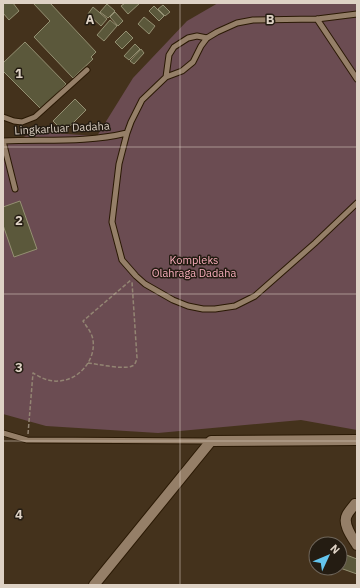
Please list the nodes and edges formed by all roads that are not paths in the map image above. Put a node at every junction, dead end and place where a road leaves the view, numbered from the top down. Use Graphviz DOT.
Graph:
graph roads {
  1 [pos="357,14"];
  2 [pos="317,19"];
  3 [pos="207,38"];
  4 [pos="87,70"];
  5 [pos="166,77"];
  6 [pos="357,79"];
  7 [pos="3,117"];
  8 [pos="127,133"];
  9 [pos="3,141"];
  10 [pos="15,189"];
  11 [pos="357,203"];
  12 [pos="3,433"];
  13 [pos="357,440"];
  14 [pos="211,442"];
  15 [pos="355,504"];
  16 [pos="357,545"];
  17 [pos="94,585"];
  1 -- 2 [label="lane"];
  2 -- 3 [label="lane"];
  2 -- 6 [label="lane"];
  3 -- 5 [label="lane"];
  3 -- 5 [label="lane"];
  4 -- 7 [label="lane"];
  5 -- 8 [label="lane"];
  8 -- 9 [label="lane, Lingkarluar Dadaha"];
  8 -- 11 [label="lane"];
  9 -- 10 [label="lane"];
  12 -- 14 [label="lane"];
  13 -- 14 [label="street"];
  14 -- 17 [label="street"];
  15 -- 16 [label="street"];
}
